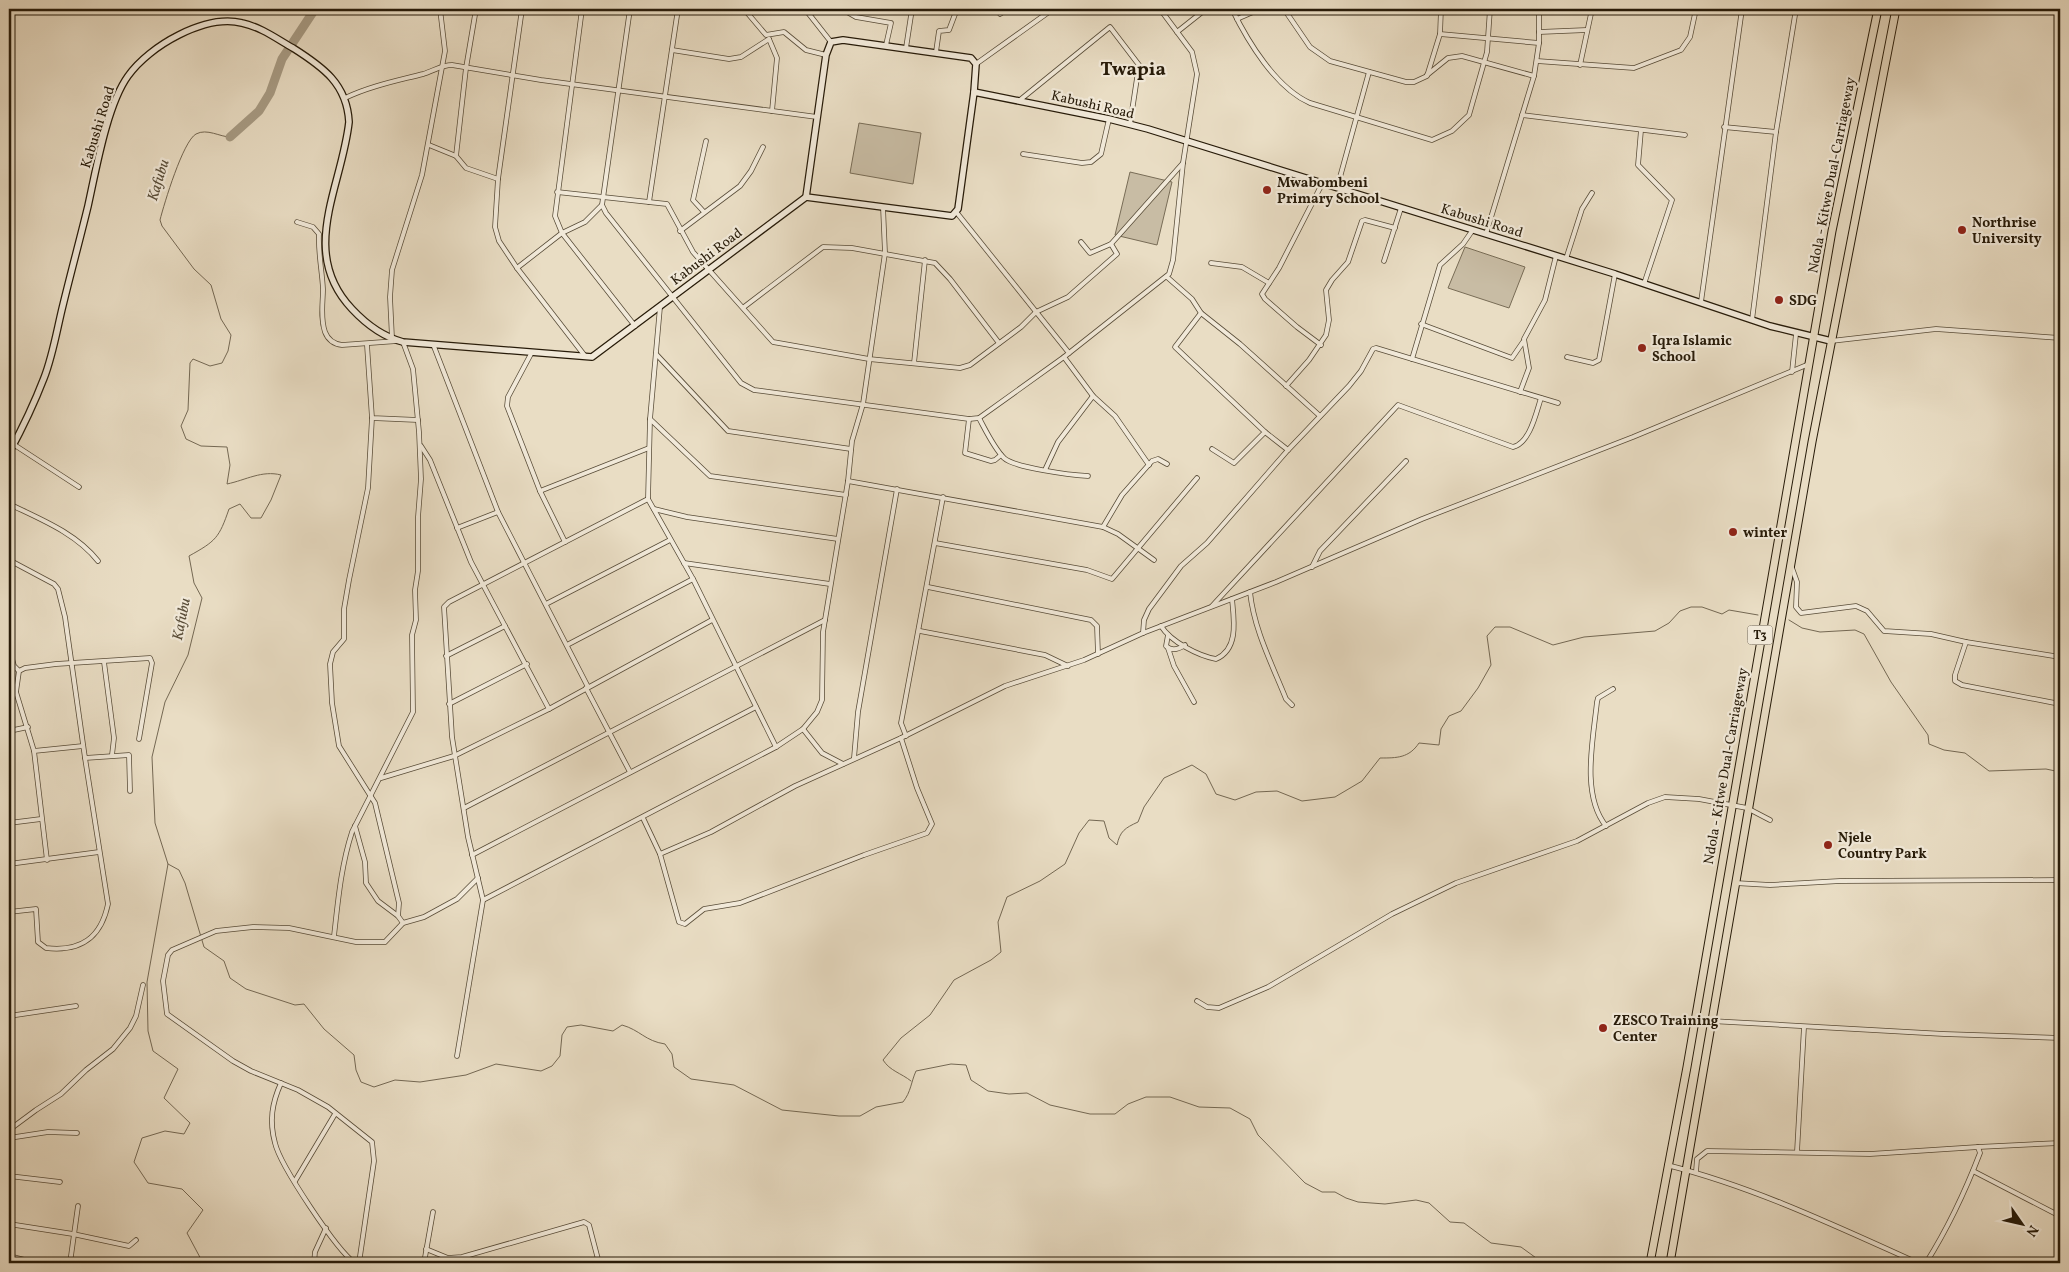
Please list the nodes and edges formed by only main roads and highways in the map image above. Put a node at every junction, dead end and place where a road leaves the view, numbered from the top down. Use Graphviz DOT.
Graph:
graph roads {
  1 [pos="1878,9"];
  2 [pos="1896,9"];
  3 [pos="974,92"];
  4 [pos="806,197"];
  5 [pos="1813,337"];
  6 [pos="1831,342"];
  7 [pos="9,453"];
  8 [pos="1650,1263"];
  9 [pos="1670,1263"];
  1 -- 5 [label="highway, Ndola - Kitwe Dual-Carriageway / T3"];
  2 -- 6 [label="highway, T3"];
  3 -- 4 [label="main road"];
  3 -- 4 [label="main road"];
  3 -- 5 [label="main road, Kabushi Road"];
  4 -- 7 [label="main road, Kabushi Road"];
  5 -- 6 [label="main road, Kabushi Road"];
  5 -- 8 [label="highway, Ndola - Kitwe Dual-Carriageway / T3"];
  6 -- 9 [label="highway, T3"];
}
